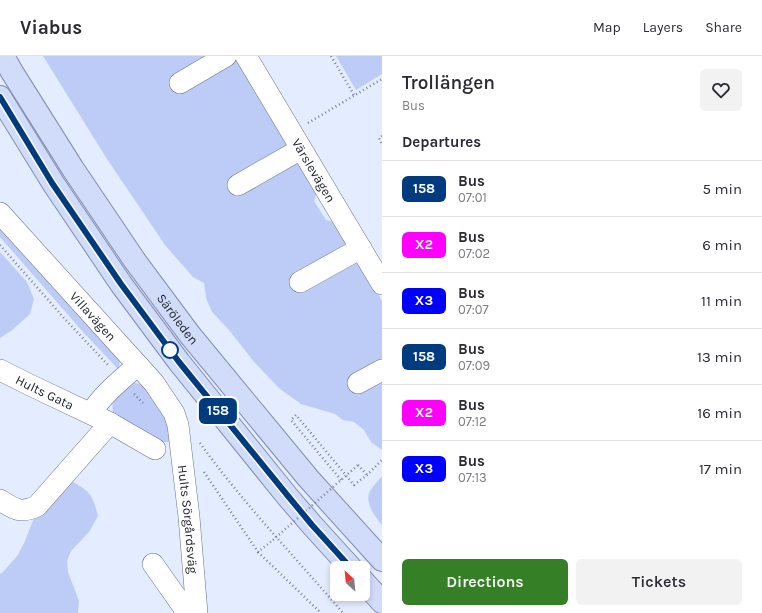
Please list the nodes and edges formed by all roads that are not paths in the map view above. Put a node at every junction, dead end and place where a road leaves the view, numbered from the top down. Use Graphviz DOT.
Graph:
graph roads {
  1 [pos="3,56"];
  2 [pos="226,56"];
  3 [pos="246,56"];
  4 [pos="180,83"];
  5 [pos="0,98"];
  6 [pos="297,141"];
  7 [pos="238,186"];
  8 [pos="0,213"];
  9 [pos="361,248"];
  10 [pos="300,282"];
  11 [pos="382,284"];
  12 [pos="138,366"];
  13 [pos="0,370"];
  14 [pos="382,370"];
  15 [pos="358,382"];
  16 [pos="91,413"];
  17 [pos="110,423"];
  18 [pos="178,425"];
  19 [pos="155,448"];
  20 [pos="0,500"];
  21 [pos="382,560"];
  22 [pos="345,561"];
  23 [pos="153,564"];
  24 [pos="370,589"];
  25 [pos="382,602"];
  26 [pos="188,609"];
  1 -- 21 [label="main road, Säröleden"];
  2 -- 4 [label="street"];
  3 -- 6 [label="street, Värslevägen"];
  5 -- 22 [label="main road, Säröleden"];
  6 -- 7 [label="street"];
  6 -- 9 [label="street, Värslevägen"];
  8 -- 12 [label="street, Villavägen"];
  9 -- 10 [label="street"];
  9 -- 11 [label="street, Värslevägen"];
  12 -- 16 [label="street, Hults Gata"];
  12 -- 18 [label="street, Villavägen"];
  13 -- 16 [label="street, Hults Gata"];
  14 -- 15 [label="street"];
  16 -- 17 [label="street, Hults Gata"];
  17 -- 19 [label="street, Hults Gata"];
  17 -- 20 [label="street"];
  18 -- 26 [label="street, Hults Sörgårdsväg"];
  23 -- 26 [label="street"];
  24 -- 25 [label="main road"];
}
